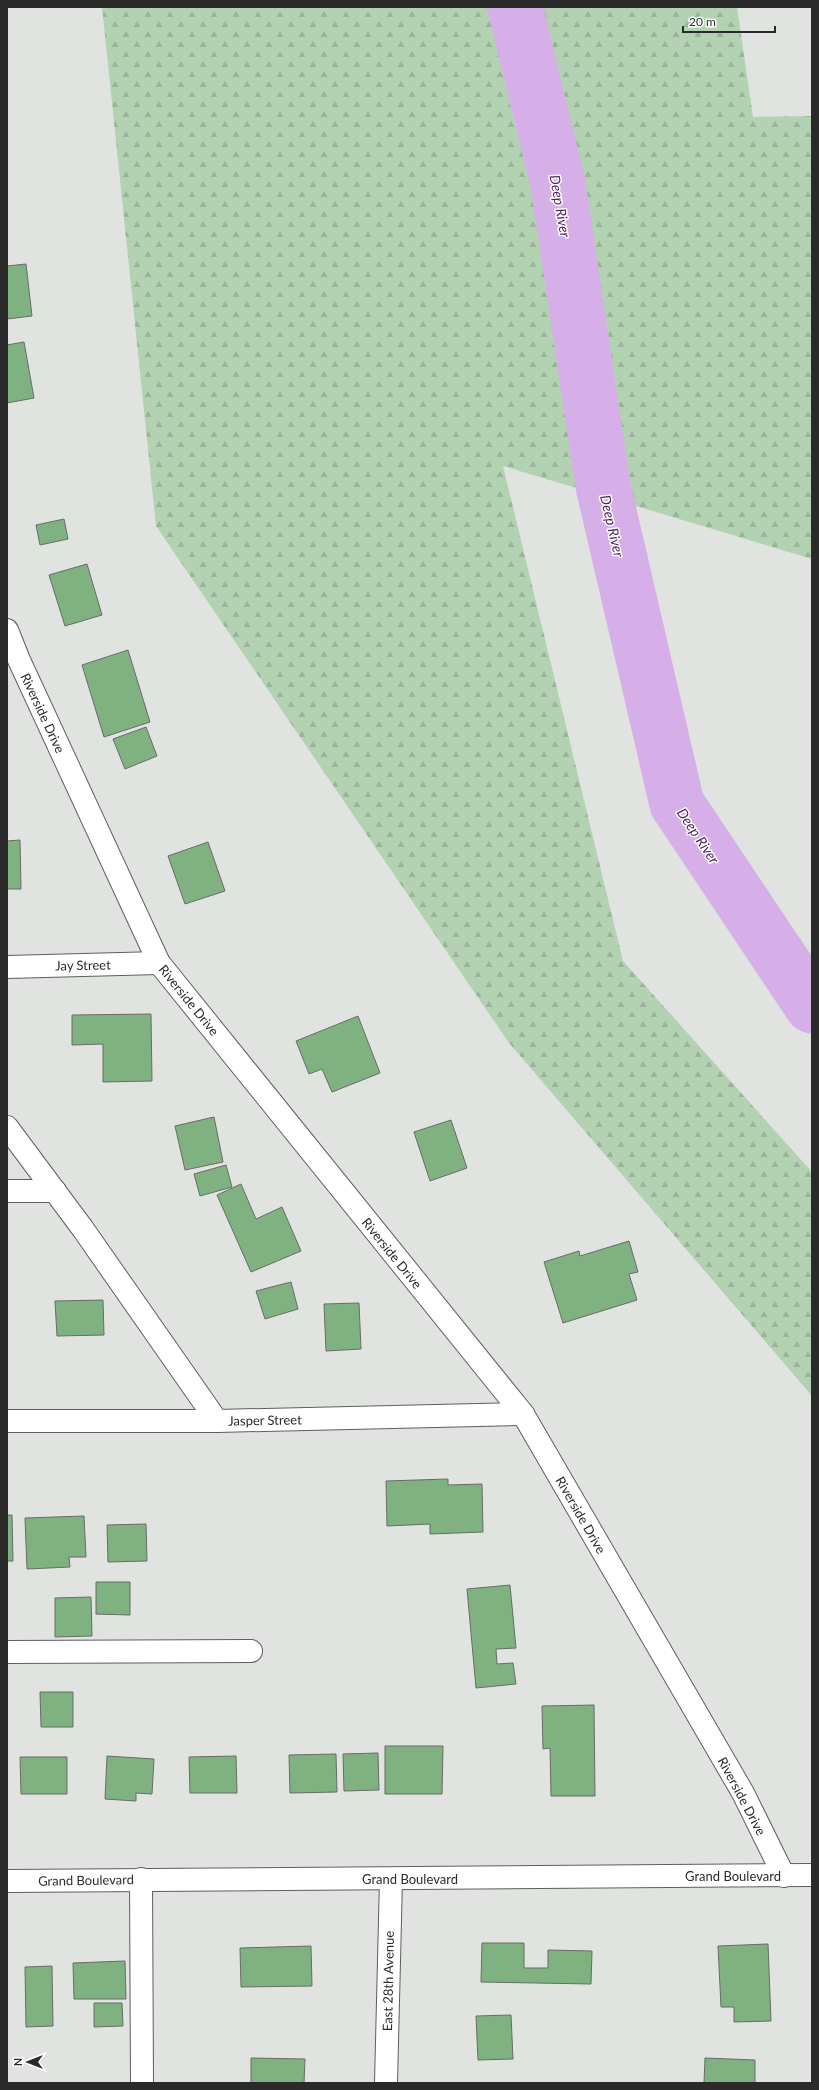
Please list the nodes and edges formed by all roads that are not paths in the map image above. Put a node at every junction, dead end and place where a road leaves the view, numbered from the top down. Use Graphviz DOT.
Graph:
graph roads {
  1 [pos="7,630"];
  2 [pos="159,963"];
  3 [pos="7,967"];
  4 [pos="7,1126"];
  5 [pos="7,1191"];
  6 [pos="55,1191"];
  7 [pos="523,1414"];
  8 [pos="7,1421"];
  9 [pos="218,1421"];
  10 [pos="251,1651"];
  11 [pos="7,1652"];
  12 [pos="812,1875"];
  13 [pos="784,1876"];
  14 [pos="141,1879"];
  15 [pos="391,1879"];
  16 [pos="7,1881"];
  17 [pos="142,2083"];
  18 [pos="386,2083"];
  1 -- 2 [label="street, Riverside Drive"];
  2 -- 3 [label="street, Jay Street"];
  2 -- 7 [label="street, Riverside Drive"];
  4 -- 6 [label="street"];
  5 -- 6 [label="street"];
  6 -- 9 [label="street"];
  7 -- 9 [label="street, Jasper Street"];
  7 -- 13 [label="street, Riverside Drive"];
  8 -- 9 [label="street, Jasper Street"];
  10 -- 11 [label="street"];
  12 -- 13 [label="street, Grand Boulevard"];
  13 -- 15 [label="street, Grand Boulevard"];
  14 -- 15 [label="street, Grand Boulevard"];
  14 -- 16 [label="street, Grand Boulevard"];
  14 -- 17 [label="street"];
  15 -- 18 [label="street, East 28th Avenue"];
}
